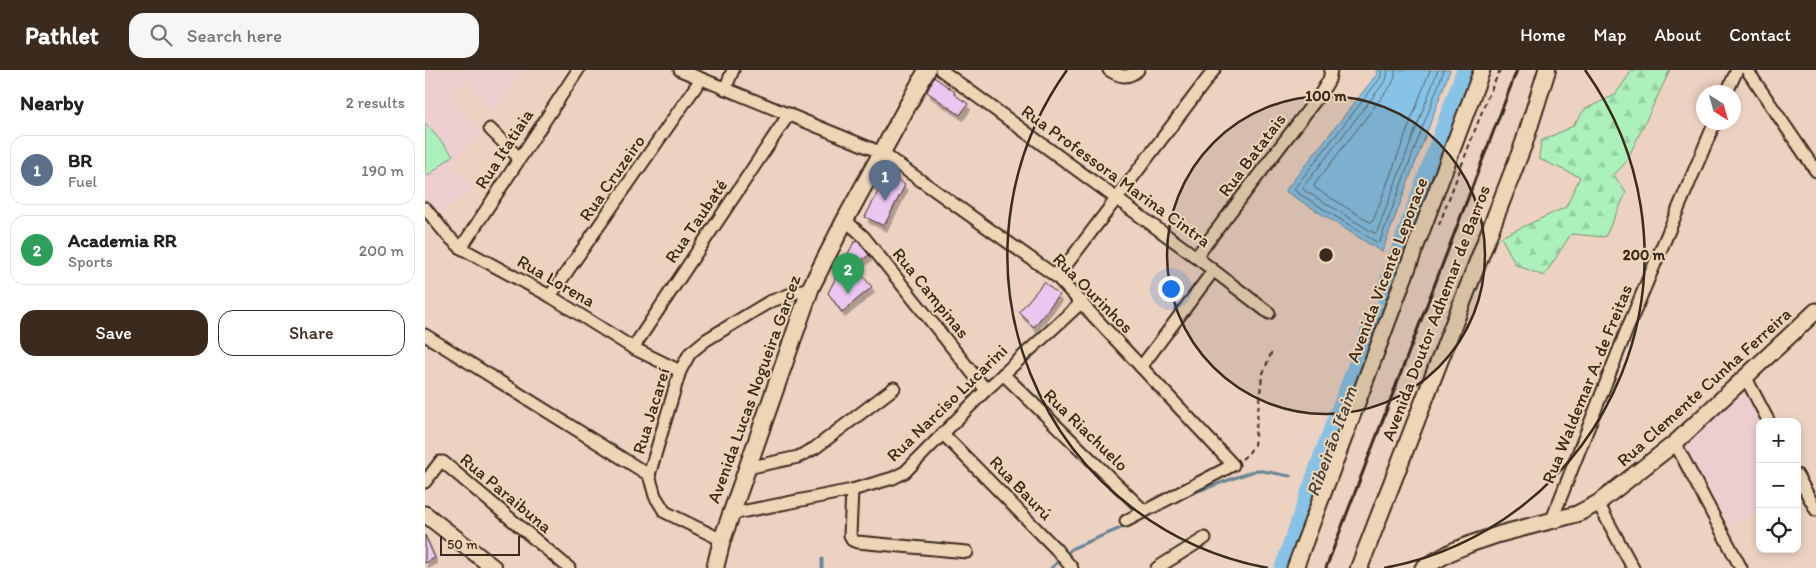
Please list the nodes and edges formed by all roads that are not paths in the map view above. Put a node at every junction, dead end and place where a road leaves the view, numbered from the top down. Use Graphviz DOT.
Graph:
graph roads {
  1 [pos="578,70"];
  2 [pos="679,70"];
  3 [pos="733,70"];
  4 [pos="927,70"];
  5 [pos="941,70"];
  6 [pos="1109,70"];
  7 [pos="1138,70"];
  8 [pos="1214,70"];
  9 [pos="1482,70"];
  10 [pos="1547,70"];
  11 [pos="1737,70"];
  12 [pos="1747,70"];
  13 [pos="1331,71"];
  14 [pos="701,79"];
  15 [pos="1730,85"];
  16 [pos="725,88"];
  17 [pos="789,114"];
  18 [pos="490,129"];
  19 [pos="1712,130"];
  20 [pos="882,153"];
  21 [pos="519,158"];
  22 [pos="1816,170"];
  23 [pos="1116,197"];
  24 [pos="425,208"];
  25 [pos="845,220"];
  26 [pos="461,248"];
  27 [pos="1196,257"];
  28 [pos="1213,271"];
  29 [pos="1057,277"];
  30 [pos="811,287"];
  31 [pos="550,296"];
  32 [pos="1082,302"];
  33 [pos="1816,311"];
  34 [pos="1269,313"];
  35 [pos="425,335"];
  36 [pos="633,348"];
  37 [pos="1141,368"];
  38 [pos="680,371"];
  39 [pos="1003,374"];
  40 [pos="1746,378"];
  41 [pos="894,388"];
  42 [pos="986,390"];
  43 [pos="1767,418"];
  44 [pos="943,434"];
  45 [pos="1675,443"];
  46 [pos="747,468"];
  47 [pos="649,475"];
  48 [pos="425,482"];
  49 [pos="1801,482"];
  50 [pos="852,490"];
  51 [pos="1598,503"];
  52 [pos="1816,510"];
  53 [pos="1144,511"];
  54 [pos="731,514"];
  55 [pos="426,516"];
  56 [pos="1126,521"];
  57 [pos="1551,522"];
  58 [pos="1205,538"];
  59 [pos="722,540"];
  60 [pos="967,552"];
  61 [pos="1071,566"];
  62 [pos="494,568"];
  63 [pos="569,568"];
  64 [pos="715,568"];
  65 [pos="1157,568"];
  66 [pos="1295,568"];
  67 [pos="1359,568"];
  68 [pos="1423,568"];
  69 [pos="1633,568"];
  70 [pos="1741,568"];
  1 -- 21 [label="street, Rua Itatiaia"];
  2 -- 14 [label="street, Rua Ourinhos"];
  3 -- 16 [label="street"];
  4 -- 20 [label="main road, Avenida Lucas Nogueira Garcez"];
  5 -- 23 [label="street, Rua Professora Marina Cintra"];
  6 -- 7 [label="street"];
  8 -- 23 [label="street"];
  9 -- 66 [label="street, Avenida Vicente Leporace"];
  10 -- 67 [label="main road, Avenida Doutor Adhemar de Barros"];
  11 -- 15 [label="street"];
  12 -- 22 [label="street"];
  13 -- 27 [label="street, Rua Batatais"];
  14 -- 16 [label="street, Rua Ourinhos"];
  14 -- 31 [label="street, Rua Cruzeiro"];
  16 -- 17 [label="street, Rua Ourinhos"];
  17 -- 20 [label="street, Rua Ourinhos"];
  17 -- 36 [label="street, Rua Taubaté"];
  18 -- 21 [label="street"];
  19 -- 57 [label="street, Rua Waldemar A. de Freitas"];
  20 -- 25 [label="main road, Avenida Lucas Nogueira Garcez"];
  20 -- 29 [label="street, Rua Ourinhos"];
  21 -- 26 [label="street, Rua Itatiaia"];
  23 -- 27 [label="street, Rua Professora Marina Cintra"];
  23 -- 29 [label="street"];
  24 -- 26 [label="street, Rua Lorena"];
  25 -- 30 [label="main road, Avenida Lucas Nogueira Garcez"];
  25 -- 42 [label="street, Rua Campinas"];
  26 -- 31 [label="street, Rua Lorena"];
  27 -- 28 [label="street, Rua Professora Marina Cintra"];
  28 -- 34 [label="street, Rua Professora Marina Cintra"];
  28 -- 37 [label="street"];
  29 -- 32 [label="street, Rua Ourinhos"];
  30 -- 38 [label="street, Rua Jacareí"];
  30 -- 46 [label="main road, Avenida Lucas Nogueira Garcez"];
  31 -- 36 [label="street, Rua Lorena"];
  32 -- 37 [label="street, Rua Ourinhos"];
  32 -- 39 [label="street, Rua Narciso Lucarini"];
  33 -- 40 [label="street, Rua Clemente Cunha Ferreira"];
  35 -- 47 [label="street, Rua Jacareí"];
  36 -- 38 [label="street, Rua Lorena"];
  37 -- 53 [label="street, Rua Ourinhos"];
  38 -- 47 [label="street, Rua Jacareí"];
  39 -- 42 [label="street, Rua Narciso Lucarini"];
  39 -- 53 [label="street, Rua Riachuelo"];
  40 -- 43 [label="street"];
  40 -- 45 [label="street, Rua Clemente Cunha Ferreira"];
  41 -- 46 [label="street"];
  42 -- 44 [label="street, Rua Narciso Lucarini"];
  44 -- 50 [label="street, Rua Narciso Lucarini"];
  44 -- 61 [label="street, Rua Baurú"];
  45 -- 51 [label="street, Rua Clemente Cunha Ferreira"];
  45 -- 70 [label="street"];
  46 -- 54 [label="main road, Avenida Lucas Nogueira Garcez"];
  47 -- 59 [label="street"];
  48 -- 63 [label="street, Rua Paraibuna"];
  49 -- 52 [label="street"];
  50 -- 54 [label="street, Rua Narciso Lucarini"];
  50 -- 60 [label="street"];
  51 -- 57 [label="street, Rua Clemente Cunha Ferreira"];
  51 -- 69 [label="street"];
  53 -- 56 [label="street"];
  54 -- 59 [label="main road, Avenida Lucas Nogueira Garcez"];
  55 -- 62 [label="street"];
  57 -- 68 [label="street, Rua Clemente Cunha Ferreira"];
  58 -- 65 [label="street"];
  59 -- 64 [label="main road, Avenida Lucas Nogueira Garcez"];
}
